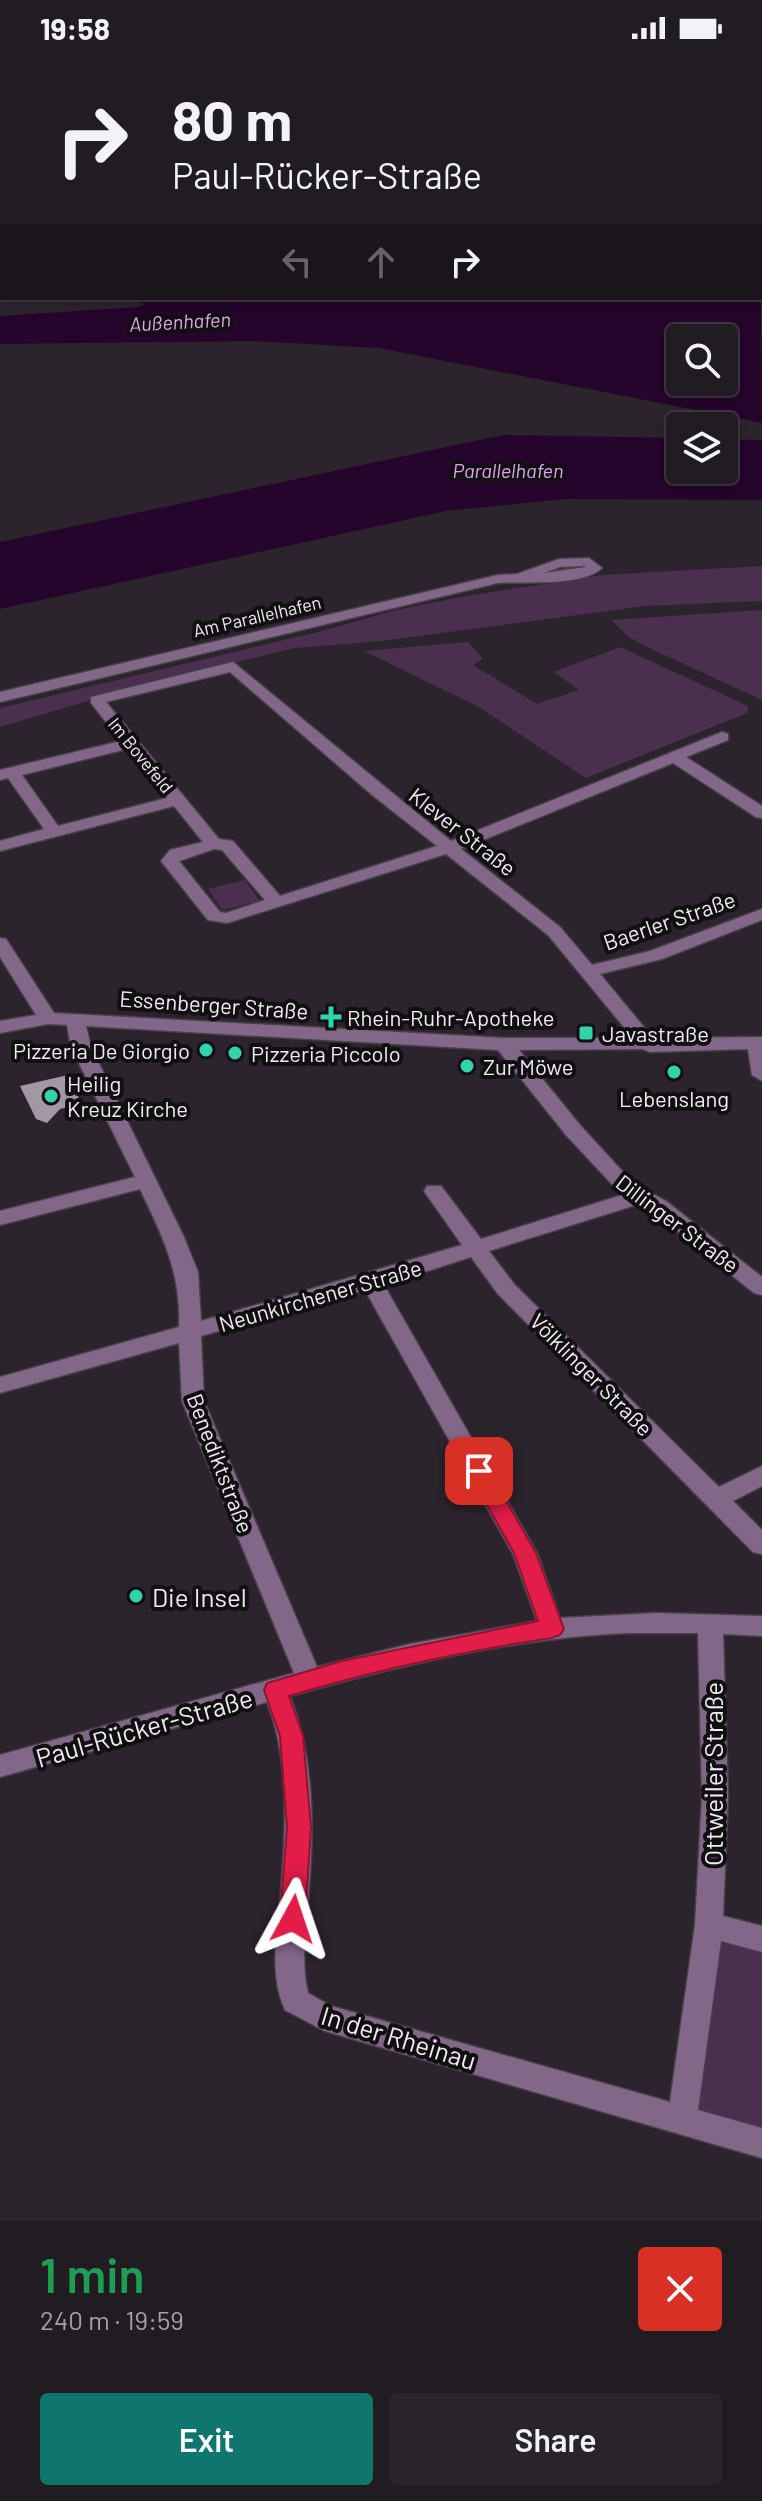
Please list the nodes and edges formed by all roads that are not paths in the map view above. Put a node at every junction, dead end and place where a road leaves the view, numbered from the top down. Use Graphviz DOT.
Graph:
graph roads {
  1 [pos="523,575"];
  2 [pos="233,667"];
  3 [pos="0,697"];
  4 [pos="722,737"];
  5 [pos="131,743"];
  6 [pos="675,757"];
  7 [pos="6,774"];
  8 [pos="177,800"];
  9 [pos="762,813"];
  10 [pos="54,832"];
  11 [pos="214,844"];
  12 [pos="0,846"];
  13 [pos="449,848"];
  14 [pos="277,903"];
  15 [pos="762,914"];
  16 [pos="0,943"];
  17 [pos="590,971"];
  18 [pos="48,1018"];
  19 [pos="75,1019"];
  20 [pos="0,1027"];
  21 [pos="759,1043"];
  22 [pos="504,1044"];
  23 [pos="650,1046"];
  24 [pos="762,1075"];
  25 [pos="146,1181"];
  26 [pos="434,1191"];
  27 [pos="638,1197"];
  28 [pos="0,1218"];
  29 [pos="477,1250"];
  30 [pos="371,1281"];
  31 [pos="762,1288"];
  32 [pos="189,1333"];
  33 [pos="0,1385"];
  34 [pos="762,1475"];
  35 [pos="718,1498"];
  36 [pos="762,1545"];
  37 [pos="710,1623"];
  38 [pos="762,1626"];
  39 [pos="552,1629"];
  40 [pos="309,1679"];
  41 [pos="275,1690"];
  42 [pos="0,1766"];
  43 [pos="709,1925"];
  44 [pos="762,1939"];
  45 [pos="682,2120"];
  46 [pos="762,2143"];
  1 -- 3 [label="street, Am Parallelhafen"];
  2 -- 5 [label="street, Im Bovefeld"];
  2 -- 13 [label="street, Klever Straße"];
  4 -- 6 [label="street"];
  5 -- 7 [label="street"];
  5 -- 8 [label="street, Im Bovefeld"];
  6 -- 9 [label="street"];
  6 -- 13 [label="street"];
  7 -- 10 [label="street"];
  8 -- 10 [label="street"];
  8 -- 11 [label="street, Im Bovefeld"];
  10 -- 12 [label="street"];
  11 -- 14 [label="street, Im Bovefeld"];
  11 -- 14 [label="street"];
  13 -- 14 [label="street"];
  13 -- 17 [label="street, Klever Straße"];
  15 -- 17 [label="street, Baerler Straße"];
  16 -- 18 [label="street"];
  17 -- 23 [label="street, Klever Straße"];
  18 -- 19 [label="street, Essenberger Straße"];
  18 -- 20 [label="street, Essenberger Straße"];
  19 -- 22 [label="street, Essenberger Straße"];
  19 -- 25 [label="street, Benediktstraße"];
  21 -- 23 [label="street, Essenberger Straße"];
  21 -- 24 [label="street"];
  22 -- 23 [label="street, Essenberger Straße"];
  22 -- 27 [label="street, Dillinger Straße"];
  25 -- 28 [label="street"];
  25 -- 32 [label="street, Benediktstraße"];
  26 -- 29 [label="street, Völklinger Straße"];
  27 -- 29 [label="street, Neunkirchener Straße"];
  27 -- 31 [label="street, Dillinger Straße"];
  29 -- 30 [label="street, Neunkirchener Straße"];
  29 -- 35 [label="street, Völklinger Straße"];
  30 -- 32 [label="street, Neunkirchener Straße"];
  30 -- 39 [label="street"];
  32 -- 33 [label="street, Neunkirchener Straße"];
  32 -- 40 [label="street, Benediktstraße"];
  34 -- 35 [label="street"];
  35 -- 36 [label="street, Völklinger Straße"];
  37 -- 38 [label="street, Paul-Rücker-Straße"];
  37 -- 39 [label="street, Paul-Rücker-Straße"];
  37 -- 43 [label="street, Ottweiler Straße"];
  39 -- 40 [label="street, Paul-Rücker-Straße"];
  40 -- 41 [label="street, Paul-Rücker-Straße"];
  41 -- 42 [label="street, Paul-Rücker-Straße"];
  41 -- 45 [label="street, In der Rheinau"];
  43 -- 44 [label="street"];
  43 -- 45 [label="street, Ottweiler Straße"];
  45 -- 46 [label="street, In der Rheinau"];
}
